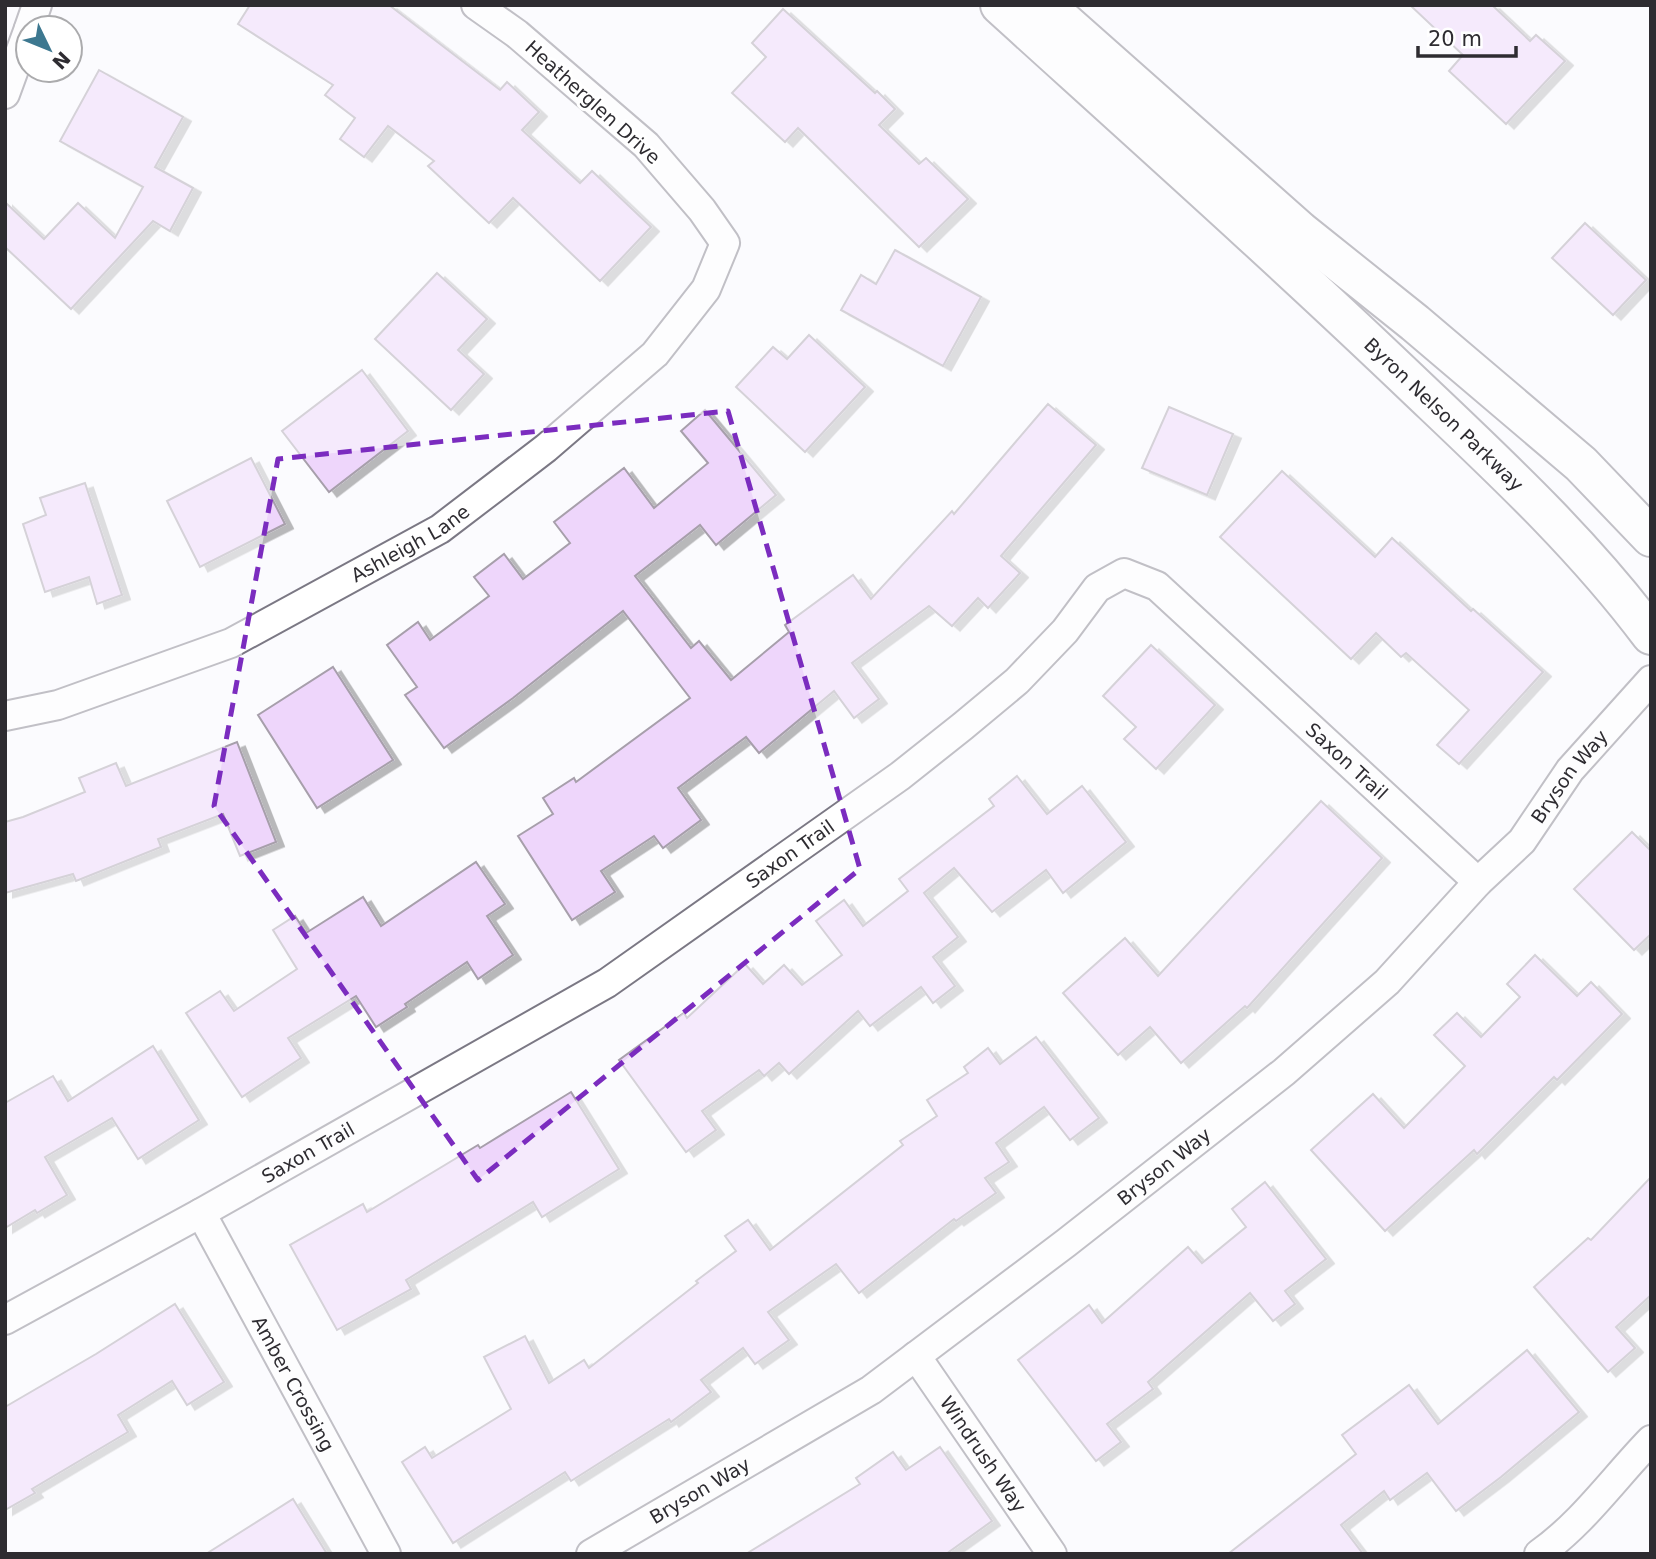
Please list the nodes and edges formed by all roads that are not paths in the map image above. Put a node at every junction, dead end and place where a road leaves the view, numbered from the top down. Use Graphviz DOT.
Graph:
graph roads {
  1 [pos="476,5"];
  2 [pos="1000,5"];
  3 [pos="1045,5"];
  4 [pos="14,69"];
  5 [pos="5,94"];
  6 [pos="1234,196"];
  7 [pos="725,243"];
  8 [pos="1651,537"];
  9 [pos="1651,635"];
  10 [pos="1651,680"];
  11 [pos="5,716"];
  12 [pos="1478,881"];
  13 [pos="201,1213"];
  14 [pos="5,1320"];
  15 [pos="916,1356"];
  16 [pos="1651,1440"];
  17 [pos="386,1554"];
  18 [pos="591,1554"];
  19 [pos="1052,1554"];
  20 [pos="1539,1554"];
  1 -- 7 [label="street, Heatherglen Drive"];
  2 -- 6 [label="street, Byron Nelson Parkway"];
  3 -- 6 [label="street, Byron Nelson Parkway"];
  4 -- 5 [label="street"];
  6 -- 8 [label="street, Byron Nelson Parkway"];
  6 -- 9 [label="street, Byron Nelson Parkway"];
  7 -- 11 [label="street, Ashleigh Lane"];
  10 -- 12 [label="street, Bryson Way"];
  12 -- 13 [label="street, Saxon Trail"];
  12 -- 15 [label="street, Bryson Way"];
  13 -- 14 [label="street, Saxon Trail"];
  13 -- 17 [label="street, Amber Crossing"];
  15 -- 18 [label="street, Bryson Way"];
  15 -- 19 [label="street, Windrush Way"];
  16 -- 20 [label="street"];
}
